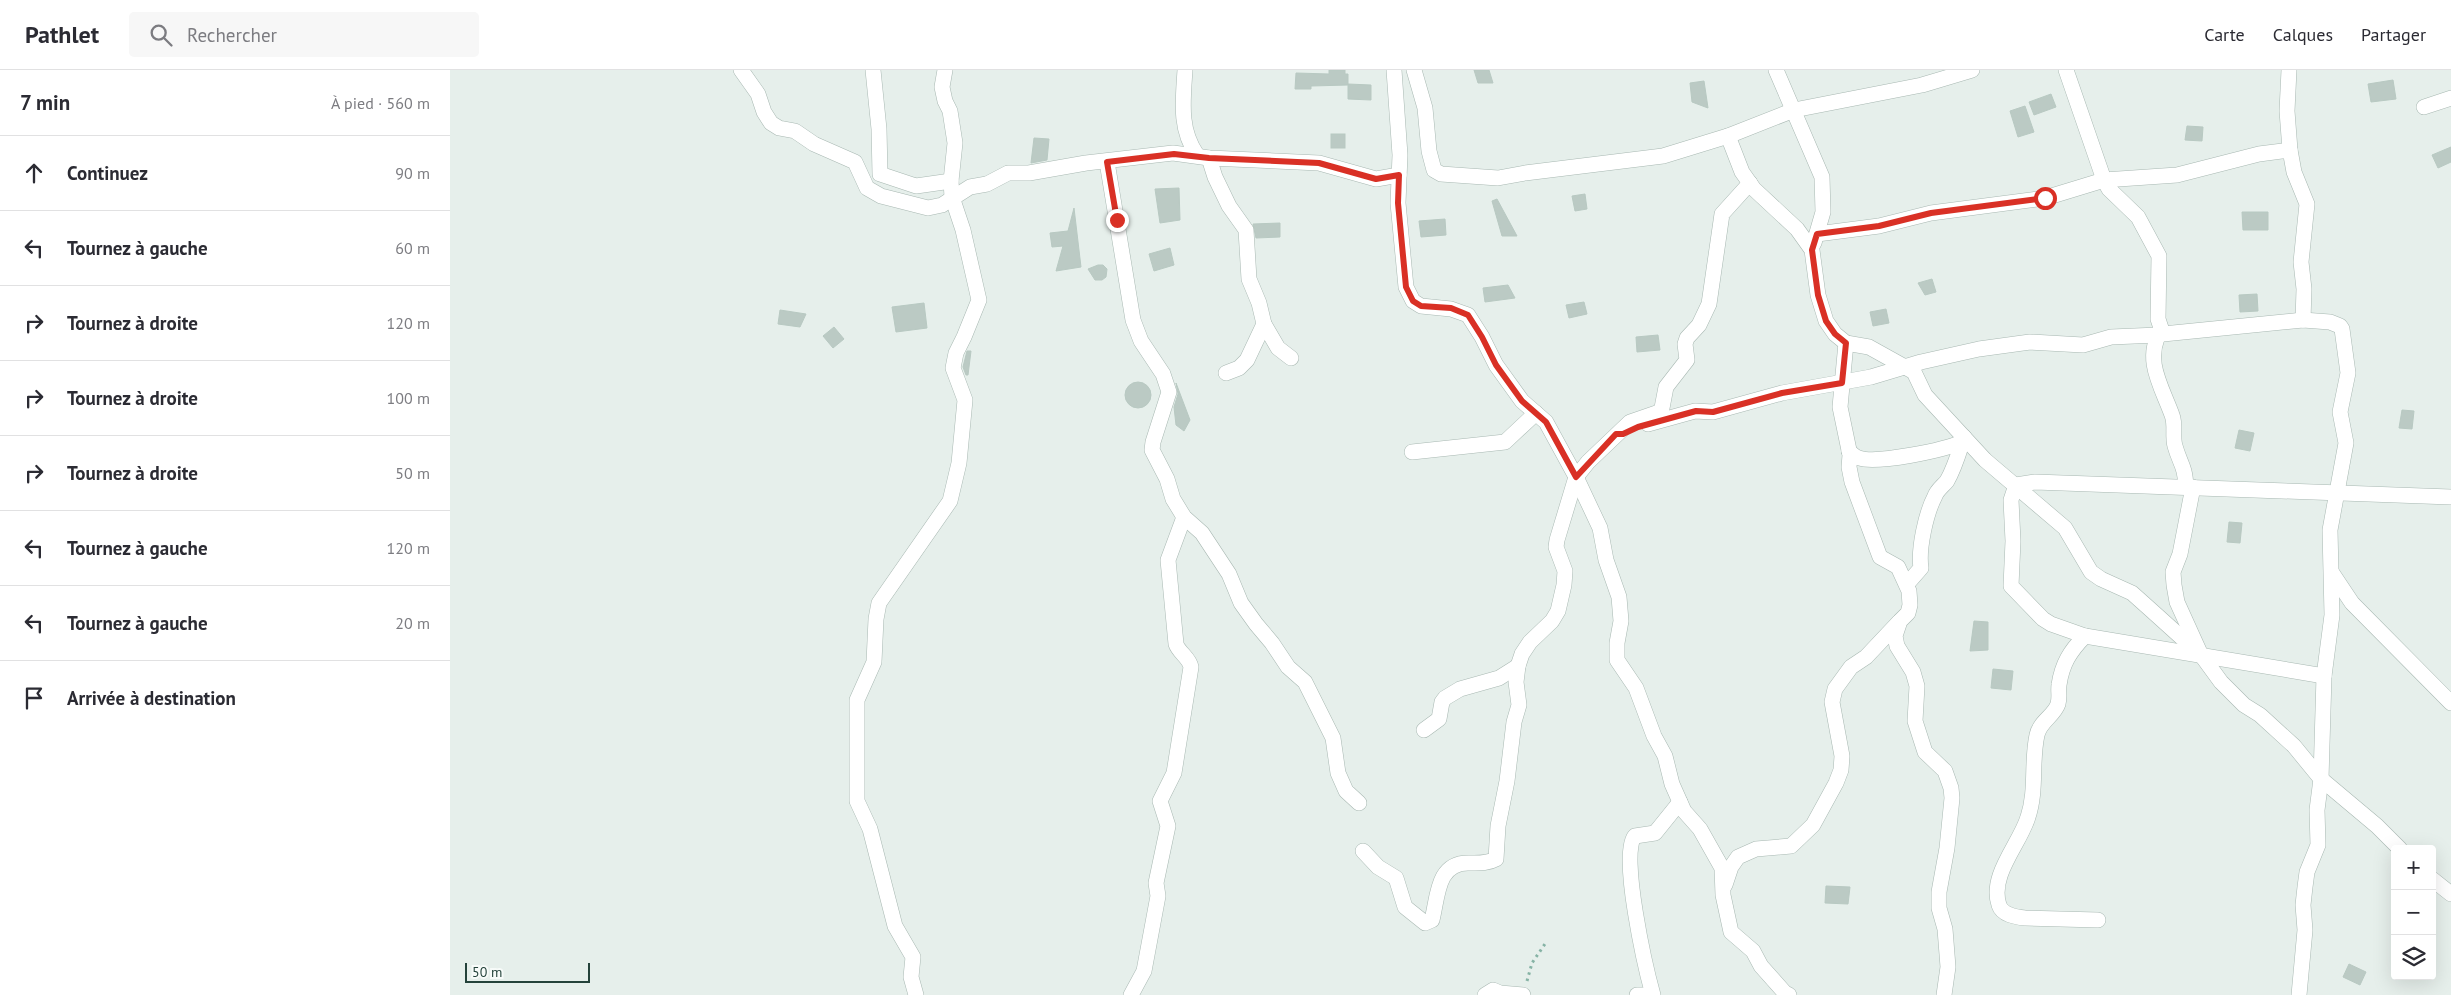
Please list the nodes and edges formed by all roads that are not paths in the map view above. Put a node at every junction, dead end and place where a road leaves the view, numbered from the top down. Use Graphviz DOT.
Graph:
graph roads {
  1 [pos="741,70"];
  2 [pos="873,70"];
  3 [pos="945,70"];
  4 [pos="1185,70"];
  5 [pos="1394,70"];
  6 [pos="1414,70"];
  7 [pos="1776,70"];
  8 [pos="1972,70"];
  9 [pos="2066,70"];
  10 [pos="2289,70"];
  11 [pos="2451,98"];
  12 [pos="2424,107"];
  13 [pos="1794,110"];
  14 [pos="1728,136"];
  15 [pos="2290,150"];
  16 [pos="1193,152"];
  17 [pos="1107,162"];
  18 [pos="1399,175"];
  19 [pos="2104,180"];
  20 [pos="951,181"];
  21 [pos="1750,183"];
  22 [pos="952,197"];
  23 [pos="1817,234"];
  24 [pos="1812,250"];
  25 [pos="2303,320"];
  26 [pos="1264,324"];
  27 [pos="2160,333"];
  28 [pos="1846,343"];
  29 [pos="1291,358"];
  30 [pos="1907,367"];
  31 [pos="1226,373"];
  32 [pos="1842,383"];
  33 [pos="1536,413"];
  34 [pos="1616,434"];
  35 [pos="1963,439"];
  36 [pos="1849,451"];
  37 [pos="1412,452"];
  38 [pos="1576,477"];
  39 [pos="2016,485"];
  40 [pos="2189,487"];
  41 [pos="2337,493"];
  42 [pos="2451,497"];
  43 [pos="1184,517"];
  44 [pos="2332,573"];
  45 [pos="1907,584"];
  46 [pos="1900,621"];
  47 [pos="2085,636"];
  48 [pos="2202,656"];
  49 [pos="1518,666"];
  50 [pos="2324,676"];
  51 [pos="2451,703"];
  52 [pos="1424,730"];
  53 [pos="2321,780"];
  54 [pos="1680,802"];
  55 [pos="1359,803"];
  56 [pos="2396,845"];
  57 [pos="1363,851"];
  58 [pos="2436,882"];
  59 [pos="1723,889"];
  60 [pos="2451,894"];
  61 [pos="2098,920"];
  62 [pos="1783,994"];
  63 [pos="916,995"];
  64 [pos="1131,995"];
  65 [pos="1485,995"];
  66 [pos="1522,995"];
  67 [pos="1637,995"];
  68 [pos="1643,995"];
  69 [pos="1653,995"];
  70 [pos="1944,995"];
  71 [pos="2299,995"];
  1 -- 22 [label="street"];
  2 -- 20 [label="street"];
  3 -- 20 [label="street"];
  4 -- 16 [label="street"];
  5 -- 18 [label="street"];
  6 -- 14 [label="street"];
  7 -- 13 [label="street"];
  8 -- 13 [label="street"];
  9 -- 19 [label="street"];
  10 -- 15 [label="street"];
  11 -- 12 [label="street"];
  13 -- 14 [label="street"];
  13 -- 23 [label="street"];
  14 -- 21 [label="street"];
  15 -- 19 [label="street"];
  15 -- 25 [label="street"];
  16 -- 17 [label="street"];
  16 -- 18 [label="street"];
  16 -- 26 [label="street"];
  17 -- 22 [label="street"];
  17 -- 43 [label="street"];
  18 -- 33 [label="street"];
  19 -- 23 [label="street"];
  19 -- 27 [label="street"];
  20 -- 22 [label="street"];
  21 -- 24 [label="street"];
  21 -- 34 [label="street"];
  22 -- 63 [label="street"];
  23 -- 24 [label="street"];
  24 -- 28 [label="street"];
  25 -- 27 [label="street"];
  25 -- 41 [label="street"];
  26 -- 29 [label="street"];
  26 -- 31 [label="street"];
  27 -- 30 [label="street"];
  27 -- 40 [label="street"];
  28 -- 30 [label="street"];
  28 -- 32 [label="street"];
  30 -- 32 [label="street"];
  30 -- 35 [label="street"];
  32 -- 34 [label="street"];
  32 -- 36 [label="street"];
  33 -- 37 [label="street"];
  33 -- 38 [label="street"];
  34 -- 38 [label="street"];
  35 -- 36 [label="street"];
  35 -- 39 [label="street"];
  35 -- 45 [label="street"];
  36 -- 45 [label="street"];
  38 -- 49 [label="street"];
  38 -- 54 [label="street"];
  39 -- 40 [label="street"];
  39 -- 47 [label="street"];
  39 -- 48 [label="street"];
  40 -- 41 [label="street"];
  40 -- 48 [label="street"];
  41 -- 42 [label="street"];
  41 -- 44 [label="street"];
  43 -- 55 [label="street"];
  43 -- 64 [label="street"];
  44 -- 50 [label="street"];
  44 -- 51 [label="street"];
  45 -- 46 [label="street"];
  46 -- 59 [label="street"];
  46 -- 70 [label="street"];
  47 -- 48 [label="street"];
  47 -- 61 [label="street"];
  48 -- 50 [label="street"];
  48 -- 53 [label="street"];
  49 -- 52 [label="street"];
  49 -- 57 [label="street"];
  50 -- 53 [label="street"];
  53 -- 56 [label="street"];
  53 -- 71 [label="street"];
  54 -- 59 [label="street"];
  54 -- 69 [label="street"];
  58 -- 60 [label="street"];
  59 -- 62 [label="street"];
  65 -- 66 [label="street"];
  67 -- 68 [label="street"];
}
